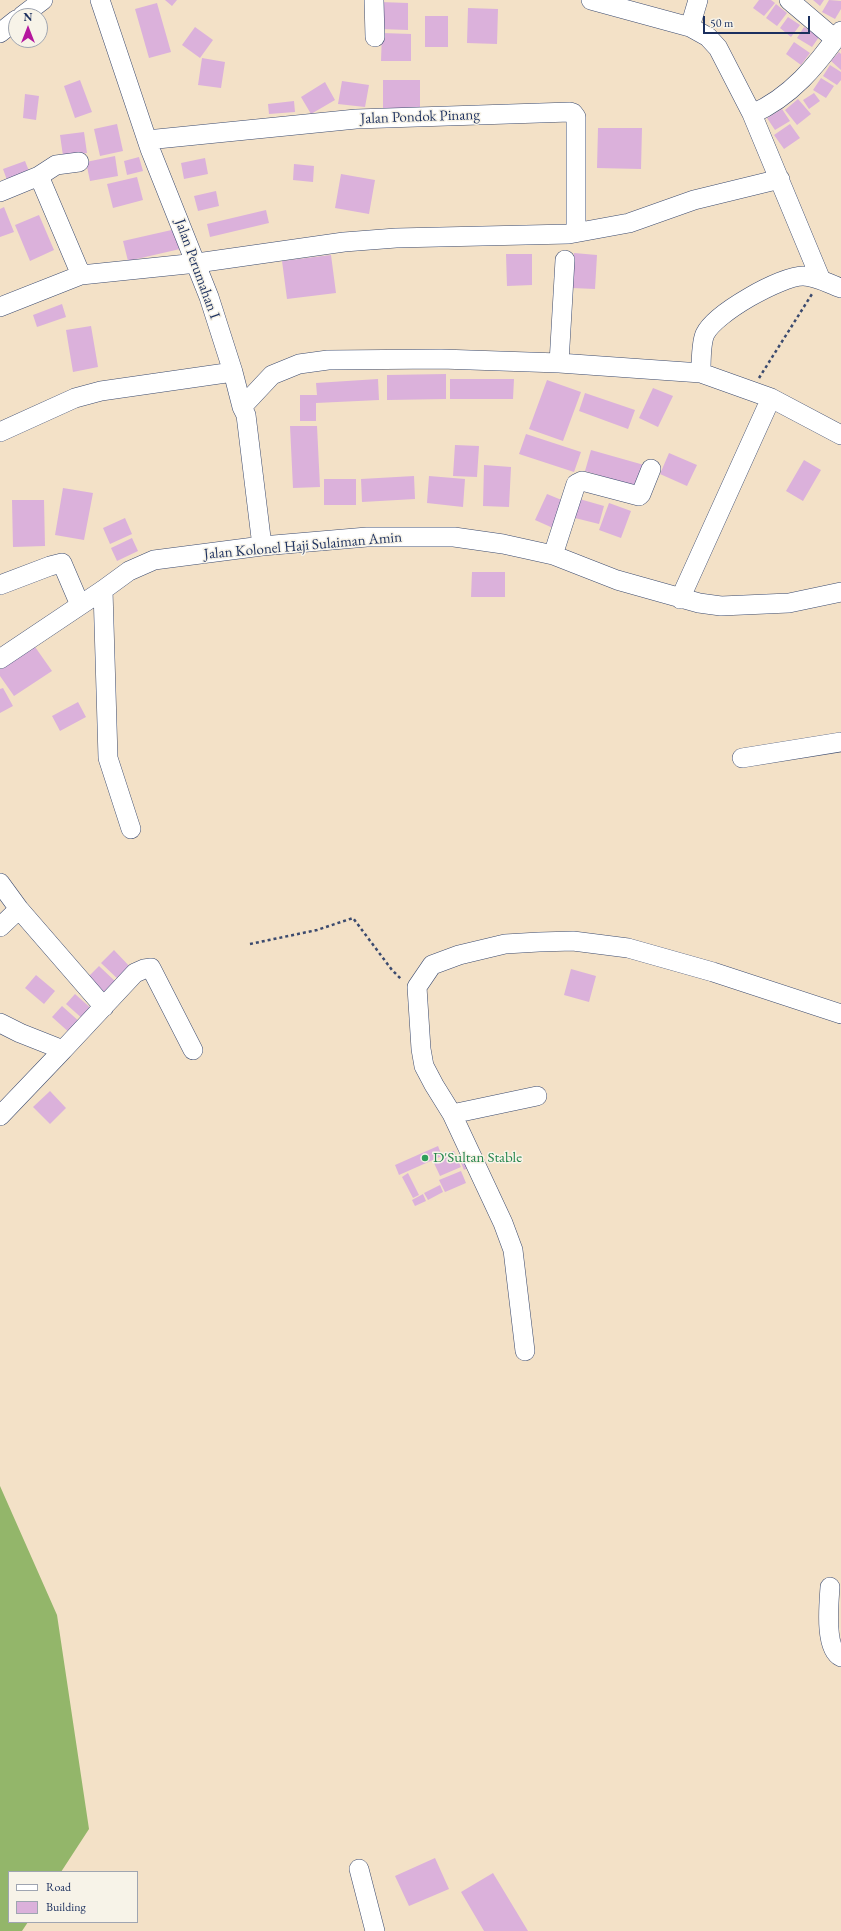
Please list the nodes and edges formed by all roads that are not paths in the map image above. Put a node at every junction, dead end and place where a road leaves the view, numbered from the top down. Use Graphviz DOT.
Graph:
graph roads {
  1 [pos="43,0"];
  2 [pos="100,0"];
  3 [pos="374,0"];
  4 [pos="591,0"];
  5 [pos="698,0"];
  6 [pos="789,0"];
  7 [pos="32,8"];
  8 [pos="8,26"];
  9 [pos="690,27"];
  10 [pos="0,33"];
  11 [pos="838,35"];
  12 [pos="375,38"];
  13 [pos="752,114"];
  14 [pos="147,140"];
  15 [pos="78,162"];
  16 [pos="39,176"];
  17 [pos="780,179"];
  18 [pos="0,192"];
  19 [pos="576,232"];
  20 [pos="566,260"];
  21 [pos="197,264"];
  22 [pos="81,275"];
  23 [pos="821,280"];
  24 [pos="841,288"];
  25 [pos="0,307"];
  26 [pos="559,363"];
  27 [pos="233,372"];
  28 [pos="701,373"];
  29 [pos="771,398"];
  30 [pos="242,406"];
  31 [pos="0,432"];
  32 [pos="841,434"];
  33 [pos="652,469"];
  34 [pos="262,546"];
  35 [pos="553,555"];
  36 [pos="0,585"];
  37 [pos="103,590"];
  38 [pos="841,592"];
  39 [pos="680,599"];
  40 [pos="80,605"];
  41 [pos="0,659"];
  42 [pos="841,742"];
  43 [pos="742,758"];
  44 [pos="131,829"];
  45 [pos="0,883"];
  46 [pos="19,909"];
  47 [pos="0,927"];
  48 [pos="104,1007"];
  49 [pos="841,1014"];
  50 [pos="0,1023"];
  51 [pos="63,1050"];
  52 [pos="193,1050"];
  53 [pos="537,1096"];
  54 [pos="452,1114"];
  55 [pos="0,1116"];
  56 [pos="525,1351"];
  57 [pos="830,1587"];
  58 [pos="841,1656"];
  59 [pos="358,1870"];
  60 [pos="375,1931"];
  1 -- 7 [label="street"];
  2 -- 14 [label="street, Jalan Perumahan I"];
  3 -- 12 [label="street"];
  4 -- 9 [label="street"];
  5 -- 9 [label="street"];
  6 -- 11 [label="street"];
  8 -- 10 [label="street"];
  9 -- 13 [label="street"];
  11 -- 13 [label="street"];
  13 -- 17 [label="street"];
  14 -- 19 [label="street, Jalan Pondok Pinang"];
  14 -- 21 [label="street, Jalan Perumahan I"];
  15 -- 16 [label="street"];
  16 -- 18 [label="street"];
  16 -- 22 [label="street"];
  17 -- 19 [label="street"];
  17 -- 23 [label="street"];
  19 -- 21 [label="street"];
  20 -- 26 [label="street"];
  21 -- 22 [label="street"];
  21 -- 27 [label="street, Jalan Perumahan I"];
  22 -- 25 [label="street"];
  23 -- 24 [label="street"];
  23 -- 28 [label="street"];
  26 -- 28 [label="street"];
  26 -- 30 [label="street"];
  27 -- 30 [label="street, Jalan Perumahan I"];
  27 -- 31 [label="street"];
  28 -- 29 [label="street"];
  29 -- 32 [label="street"];
  29 -- 39 [label="street"];
  30 -- 34 [label="street, Jalan Perumahan I"];
  33 -- 35 [label="street"];
  34 -- 35 [label="street, Jalan Kolonel Haji Sulaiman Amin"];
  34 -- 37 [label="street, Jalan Kolonel Haji Sulaiman Amin"];
  35 -- 39 [label="street, Jalan Kolonel Haji Sulaiman Amin"];
  36 -- 40 [label="street"];
  37 -- 40 [label="street, Jalan Kolonel Haji Sulaiman Amin"];
  37 -- 44 [label="street"];
  38 -- 39 [label="street, Jalan Kolonel Haji Sulaiman Amin"];
  40 -- 41 [label="street, Jalan Kolonel Haji Sulaiman Amin"];
  42 -- 43 [label="street"];
  45 -- 46 [label="street"];
  46 -- 47 [label="street"];
  46 -- 48 [label="street"];
  48 -- 51 [label="street"];
  48 -- 52 [label="street"];
  49 -- 54 [label="street"];
  50 -- 51 [label="street"];
  51 -- 55 [label="street"];
  53 -- 54 [label="street"];
  54 -- 56 [label="street"];
  57 -- 58 [label="street"];
  59 -- 60 [label="street"];
}
